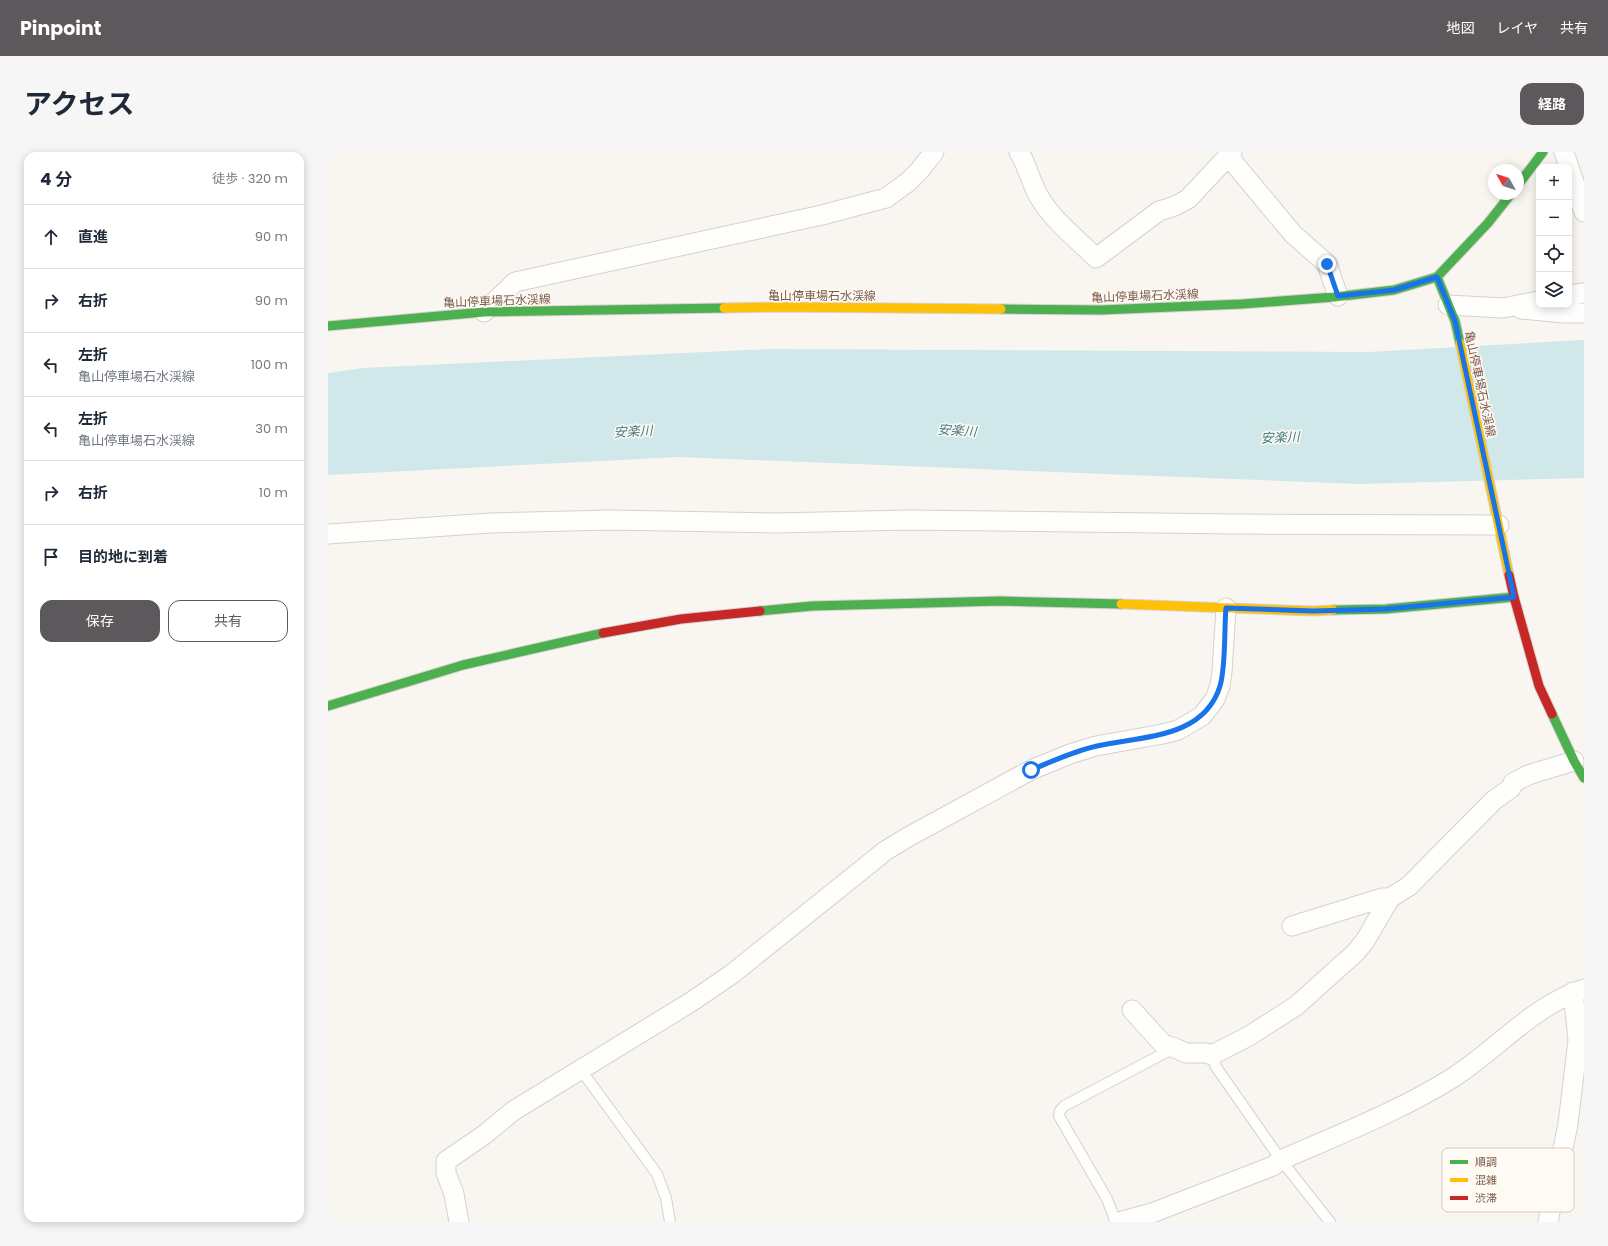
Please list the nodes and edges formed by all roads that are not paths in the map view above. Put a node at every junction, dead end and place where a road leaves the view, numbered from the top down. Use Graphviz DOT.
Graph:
graph roads {
  1 [pos="934,152"];
  2 [pos="1019,152"];
  3 [pos="1543,152"];
  4 [pos="1564,152"];
  5 [pos="1230,154"];
  6 [pos="1524,177"];
  7 [pos="1506,200"];
  8 [pos="1584,212"];
  9 [pos="1572,218"];
  10 [pos="1437,277"];
  11 [pos="1584,293"];
  12 [pos="1572,295"];
  13 [pos="1338,296"];
  14 [pos="1536,302"];
  15 [pos="1504,308"];
  16 [pos="484,312"];
  17 [pos="1452,313"];
  18 [pos="1584,313"];
  19 [pos="328,326"];
  20 [pos="1497,518"];
  21 [pos="328,534"];
  22 [pos="1514,597"];
  23 [pos="1226,608"];
  24 [pos="328,706"];
  25 [pos="1574,762"];
  26 [pos="1584,778"];
  27 [pos="1390,898"];
  28 [pos="1292,926"];
  29 [pos="1579,990"];
  30 [pos="1132,1010"];
  31 [pos="1175,1048"];
  32 [pos="1212,1055"];
  33 [pos="581,1070"];
  34 [pos="1563,1148"];
  35 [pos="1282,1160"];
  36 [pos="1550,1212"];
  37 [pos="459,1222"];
  38 [pos="670,1222"];
  39 [pos="1117,1222"];
  40 [pos="1330,1222"];
  41 [pos="1548,1222"];
  1 -- 16 [label="street"];
  2 -- 5 [label="street"];
  3 -- 6 [label="main road"];
  4 -- 8 [label="street"];
  5 -- 13 [label="street"];
  7 -- 10 [label="main road"];
  8 -- 9 [label="street"];
  10 -- 13 [label="main road, 亀山停車場石水渓線"];
  10 -- 17 [label="main road, 亀山停車場石水渓線"];
  11 -- 12 [label="street"];
  13 -- 16 [label="main road, 亀山停車場石水渓線"];
  14 -- 15 [label="street"];
  15 -- 17 [label="street"];
  15 -- 18 [label="street"];
  16 -- 19 [label="main road, 亀山停車場石水渓線"];
  17 -- 20 [label="main road, 亀山停車場石水渓線"];
  20 -- 21 [label="street"];
  20 -- 22 [label="main road, 亀山停車場石水渓線"];
  22 -- 23 [label="main road"];
  22 -- 25 [label="main road, 亀山停車場石水渓線"];
  23 -- 24 [label="main road"];
  23 -- 33 [label="street"];
  25 -- 26 [label="main road, 亀山停車場石水渓線"];
  25 -- 27 [label="street"];
  27 -- 28 [label="street"];
  27 -- 32 [label="street"];
  29 -- 34 [label="street"];
  29 -- 35 [label="street"];
  30 -- 31 [label="street"];
  31 -- 32 [label="street"];
  31 -- 39 [label="lane"];
  32 -- 35 [label="lane"];
  33 -- 37 [label="street"];
  33 -- 38 [label="lane"];
  35 -- 39 [label="street"];
  35 -- 40 [label="lane"];
  36 -- 41 [label="street"];
}
